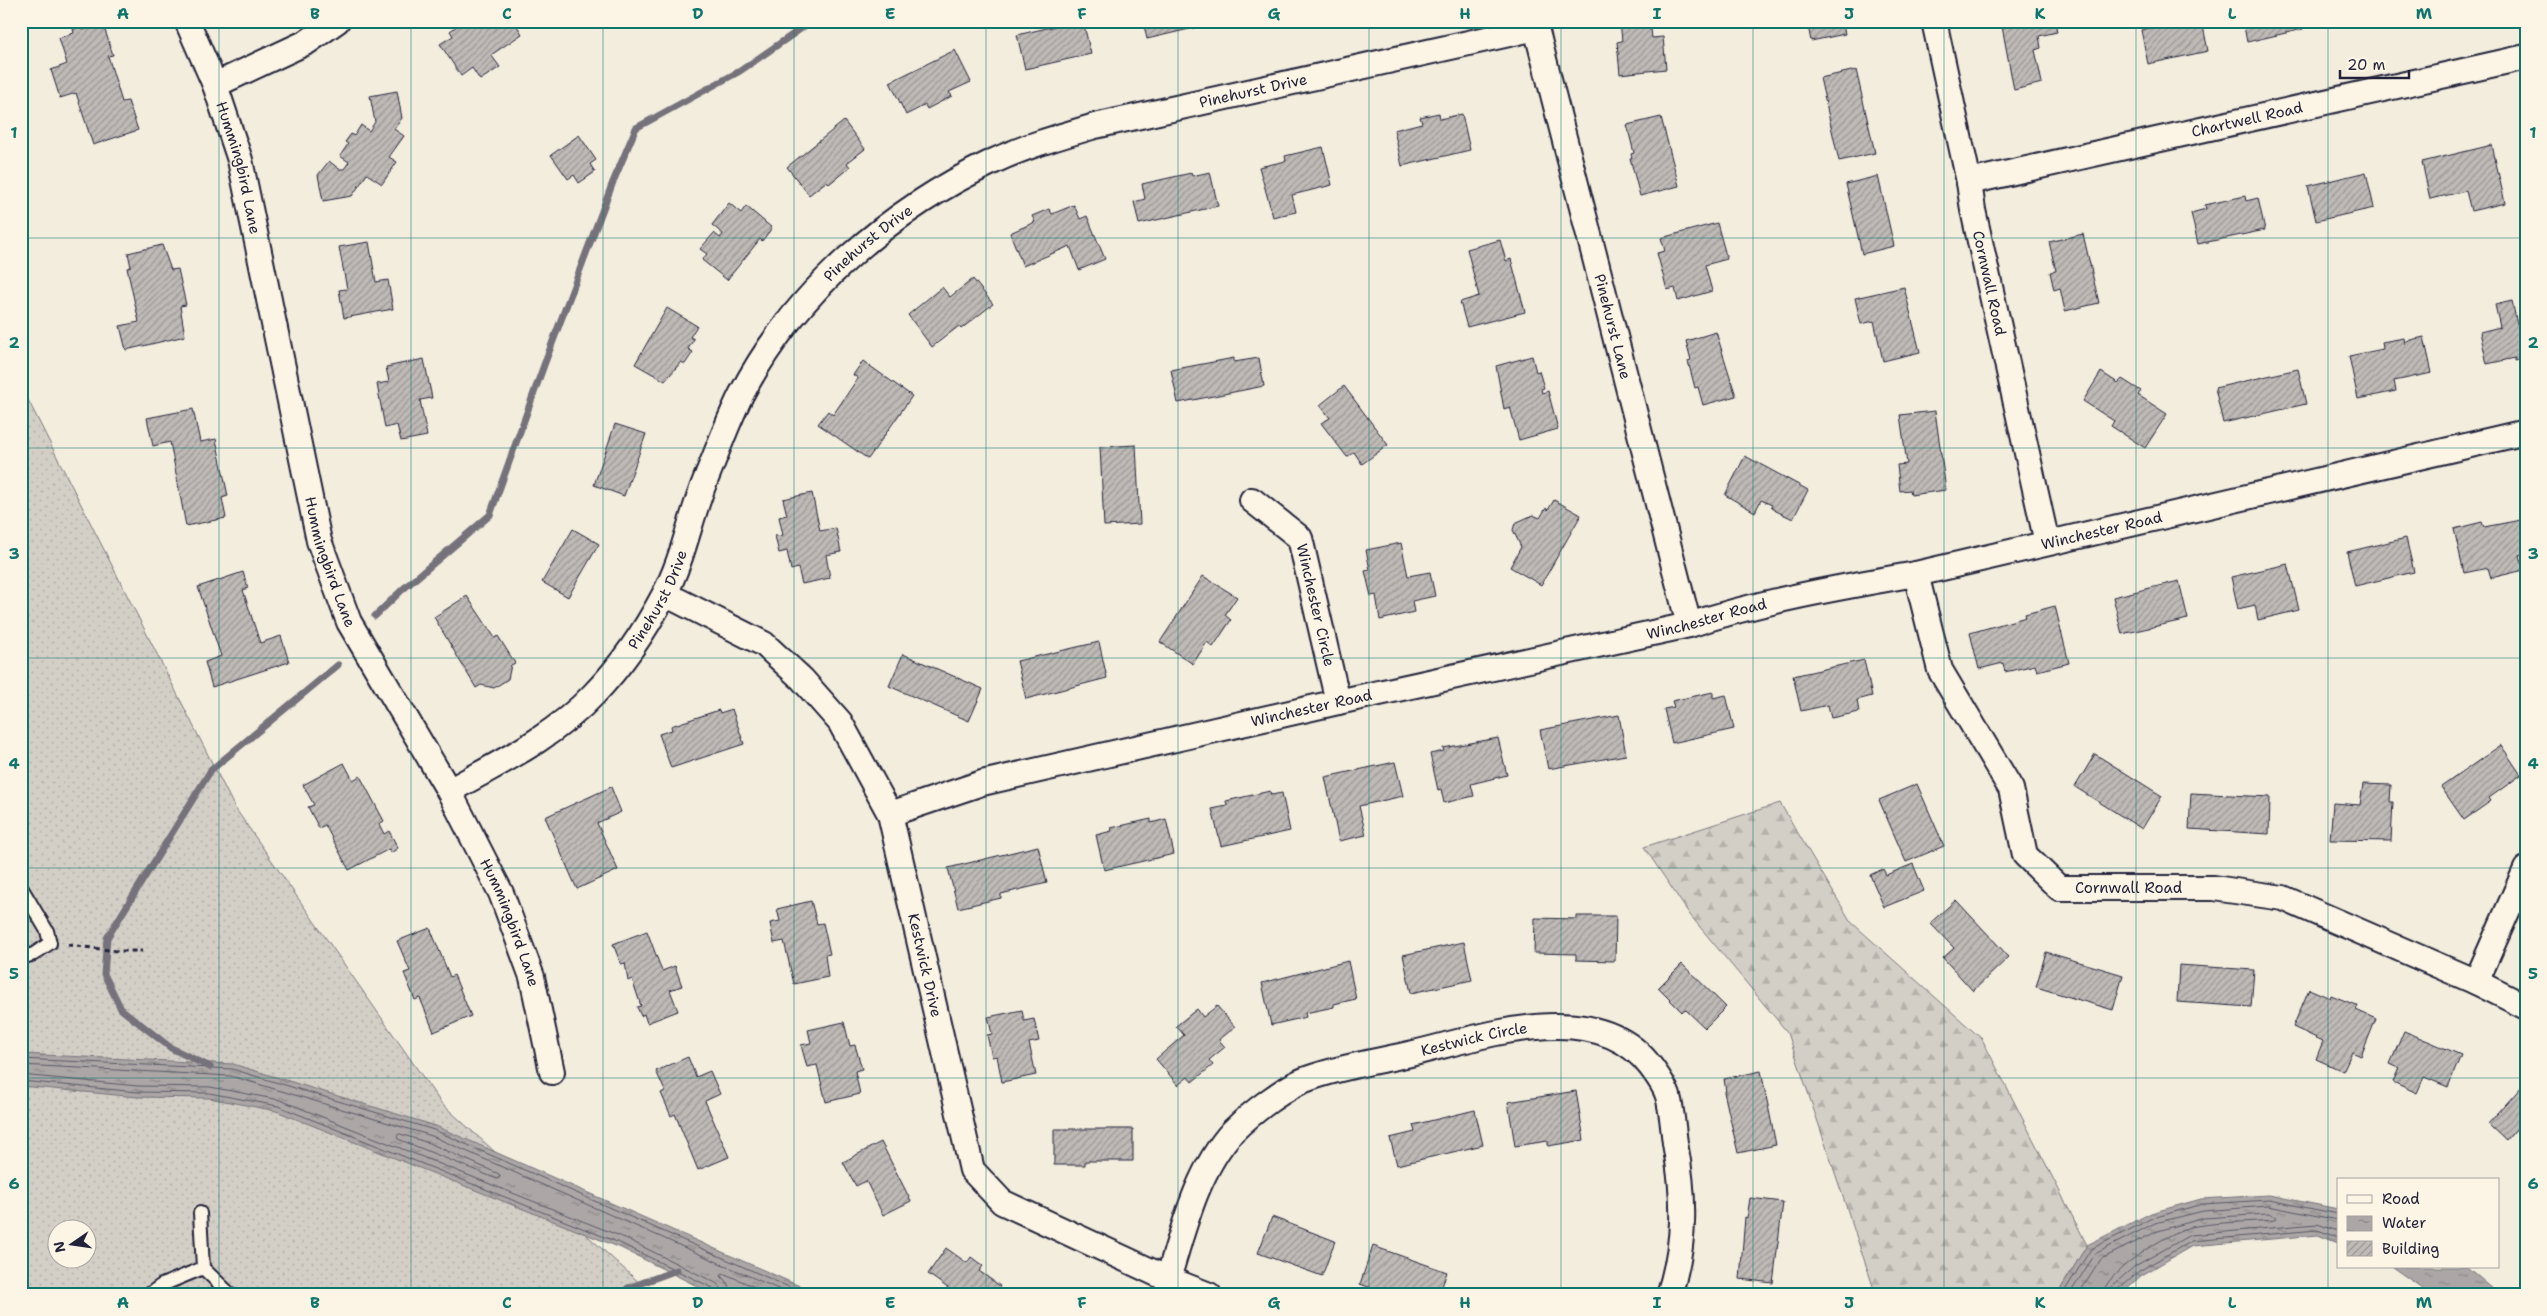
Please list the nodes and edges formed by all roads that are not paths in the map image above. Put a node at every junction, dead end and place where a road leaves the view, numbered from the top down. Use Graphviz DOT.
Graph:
graph roads {
  1 [pos="187,21"];
  2 [pos="337,21"];
  3 [pos="1934,21"];
  4 [pos="1536,28"];
  5 [pos="2526,57"];
  6 [pos="215,86"];
  7 [pos="1969,182"];
  8 [pos="2526,432"];
  9 [pos="1252,500"];
  10 [pos="2047,544"];
  11 [pos="1916,574"];
  12 [pos="665,594"];
  13 [pos="1689,625"];
  14 [pos="1338,702"];
  15 [pos="449,791"];
  16 [pos="890,814"];
  17 [pos="2526,869"];
  18 [pos="21,887"];
  19 [pos="21,958"];
  20 [pos="2476,982"];
  21 [pos="2526,1007"];
  22 [pos="552,1072"];
  23 [pos="200,1213"];
  24 [pos="203,1268"];
  25 [pos="1168,1279"];
  26 [pos="148,1295"];
  27 [pos="231,1295"];
  28 [pos="1209,1295"];
  29 [pos="1669,1295"];
  1 -- 6 [label="street, Hummingbird Lane"];
  2 -- 6 [label="street"];
  3 -- 7 [label="street, Cornwall Road"];
  4 -- 12 [label="street, Pinehurst Drive"];
  4 -- 13 [label="street, Pinehurst Lane"];
  5 -- 7 [label="street, Chartwell Road"];
  6 -- 15 [label="street, Hummingbird Lane"];
  7 -- 10 [label="street, Cornwall Road"];
  8 -- 10 [label="street, Winchester Road"];
  9 -- 14 [label="street, Winchester Circle"];
  10 -- 11 [label="street, Winchester Road"];
  11 -- 13 [label="street, Winchester Road"];
  11 -- 20 [label="street, Cornwall Road"];
  12 -- 15 [label="street, Pinehurst Drive"];
  12 -- 16 [label="street, Kestwick Drive"];
  13 -- 14 [label="street, Winchester Road"];
  14 -- 16 [label="street, Winchester Road"];
  15 -- 22 [label="street, Hummingbird Lane"];
  16 -- 25 [label="street, Kestwick Drive"];
  17 -- 20 [label="street"];
  18 -- 19 [label="lane"];
  20 -- 21 [label="street, Cornwall Road"];
  23 -- 24 [label="lane"];
  24 -- 26 [label="lane"];
  24 -- 27 [label="lane"];
  25 -- 28 [label="street, Kestwick Drive"];
  25 -- 29 [label="street, Kestwick Circle"];
}
